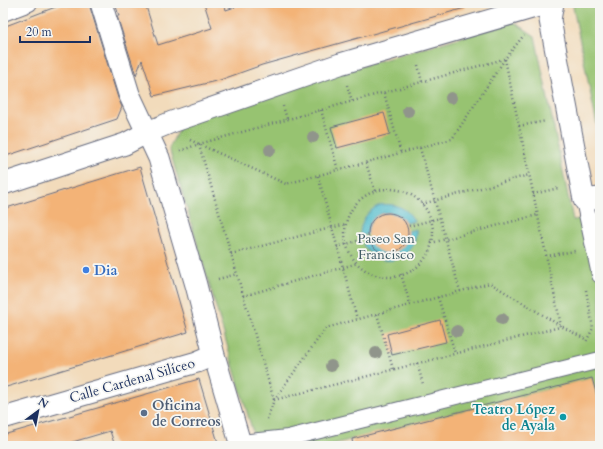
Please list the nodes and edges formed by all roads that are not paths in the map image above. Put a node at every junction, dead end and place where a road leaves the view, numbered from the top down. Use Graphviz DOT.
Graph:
graph roads {
  1 [pos="29,3"];
  2 [pos="101,3"];
  3 [pos="549,3"];
  4 [pos="553,3"];
  5 [pos="3,13"];
  6 [pos="148,132"];
  7 [pos="3,184"];
  8 [pos="588,194"];
  9 [pos="600,274"];
  10 [pos="214,356"];
  11 [pos="600,360"];
  12 [pos="3,418"];
  13 [pos="240,445"];
  1 -- 5 [label="street"];
  2 -- 6 [label="street"];
  3 -- 6 [label="street"];
  4 -- 8 [label="street"];
  6 -- 7 [label="street"];
  6 -- 10 [label="street"];
  8 -- 9 [label="street"];
  10 -- 12 [label="street, Calle Cardenal Silíceo"];
  10 -- 13 [label="street"];
  11 -- 13 [label="street"];
}
